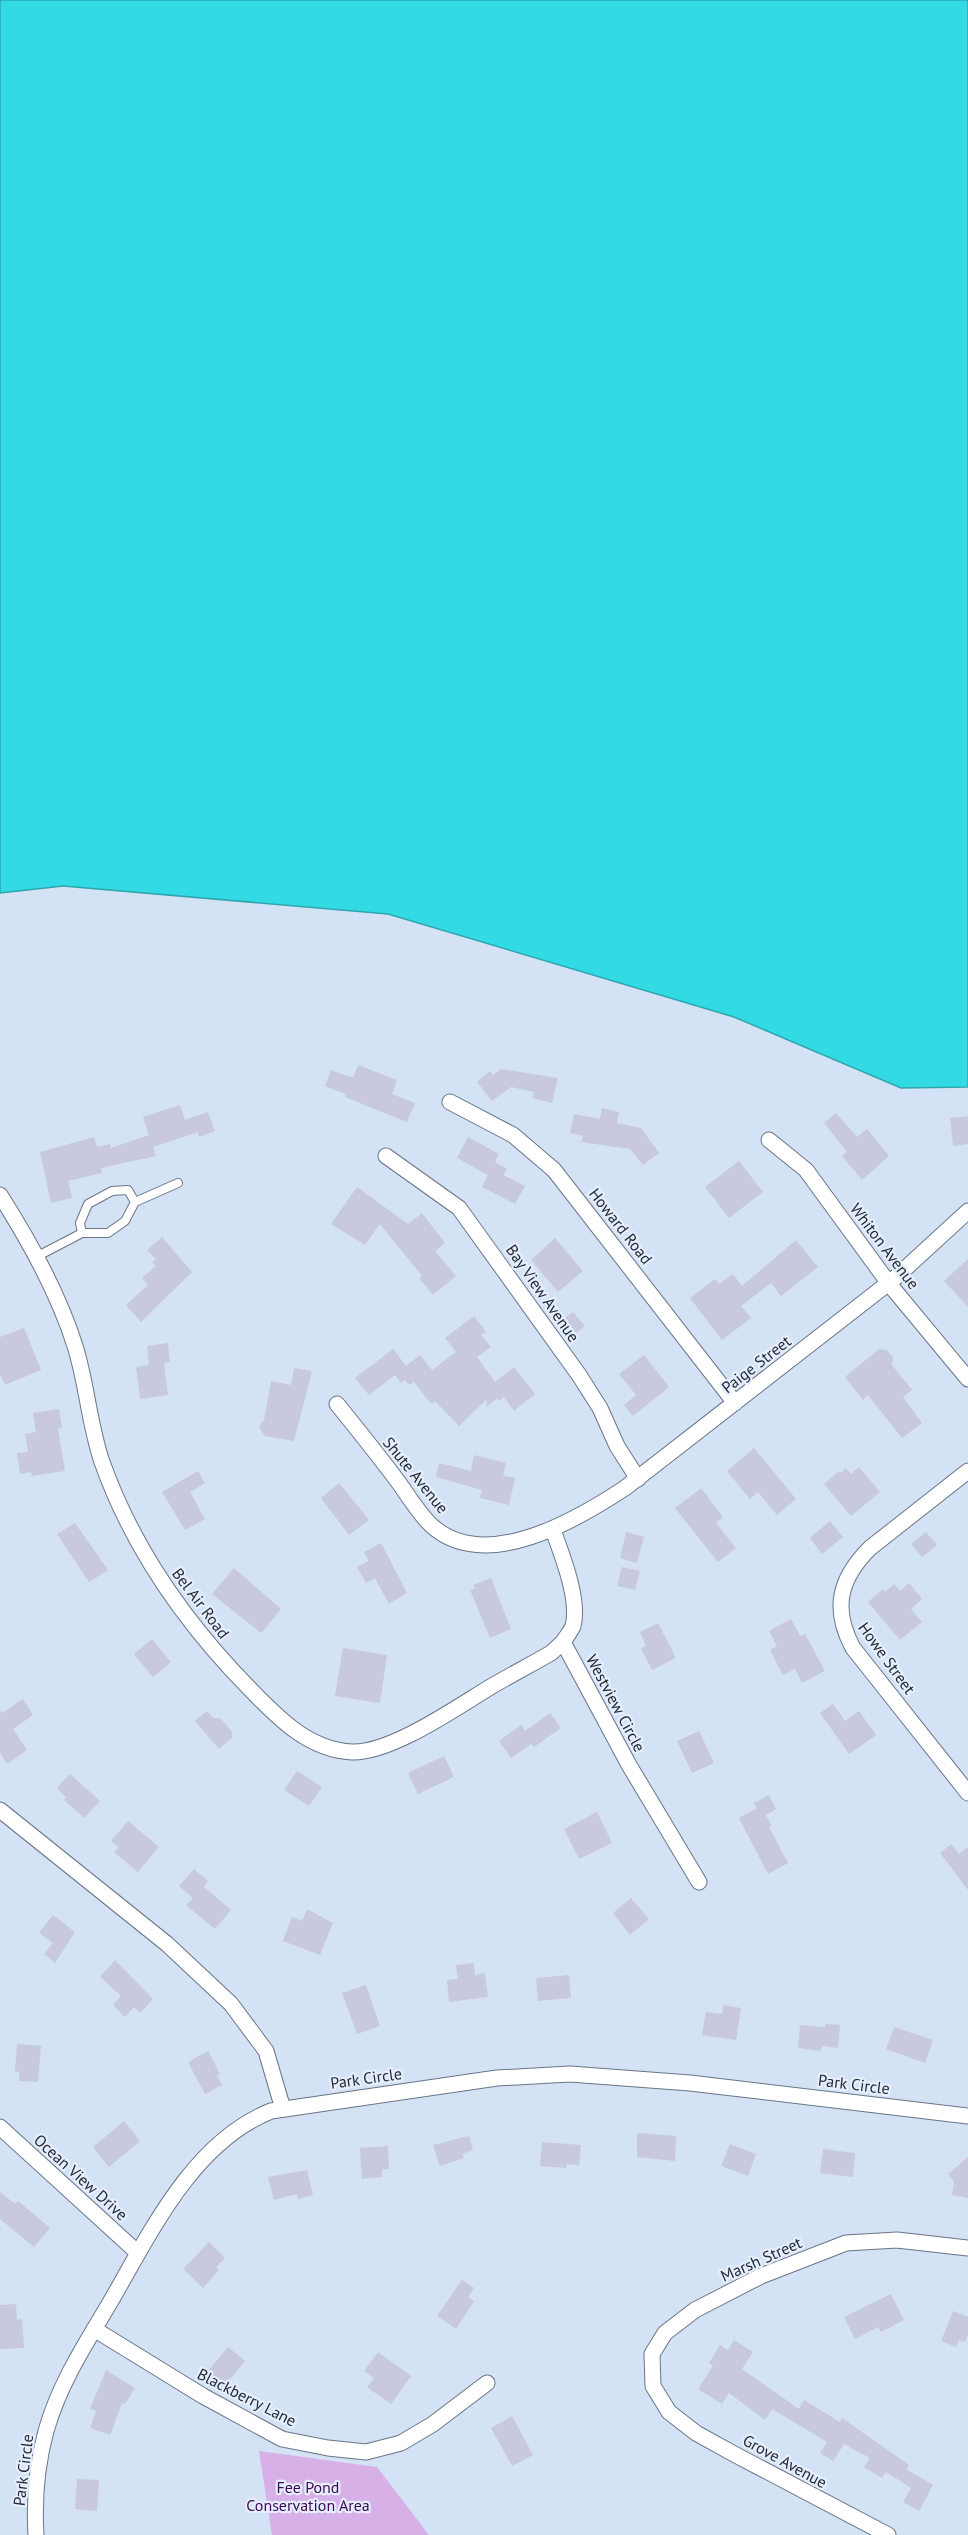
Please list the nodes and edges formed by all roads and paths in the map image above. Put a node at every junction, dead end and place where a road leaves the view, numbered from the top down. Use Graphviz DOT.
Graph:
graph roads {
  1 [pos="450,1102"];
  2 [pos="769,1140"];
  3 [pos="386,1156"];
  4 [pos="178,1183"];
  5 [pos="0,1195"];
  6 [pos="135,1202"];
  7 [pos="968,1211"];
  8 [pos="82,1233"];
  9 [pos="36,1257"];
  10 [pos="889,1283"];
  11 [pos="968,1379"];
  12 [pos="735,1403"];
  13 [pos="337,1404"];
  14 [pos="968,1472"];
  15 [pos="638,1479"];
  16 [pos="553,1530"];
  17 [pos="563,1642"];
  18 [pos="968,1793"];
  19 [pos="0,1810"];
  20 [pos="699,1882"];
  21 [pos="283,2109"];
  22 [pos="968,2116"];
  23 [pos="0,2127"];
  24 [pos="968,2248"];
  25 [pos="138,2253"];
  26 [pos="94,2329"];
  27 [pos="487,2383"];
  28 [pos="669,2412"];
  29 [pos="36,2535"];
  30 [pos="888,2535"];
  1 -- 12 [label="street, Howard Road"];
  2 -- 10 [label="street, Whiton Avenue"];
  3 -- 15 [label="street, Bay View Avenue"];
  4 -- 6 [label="lane"];
  5 -- 9 [label="street, Bel Air Road"];
  6 -- 8 [label="lane"];
  6 -- 8 [label="lane"];
  7 -- 10 [label="street, Paige Street"];
  8 -- 9 [label="lane"];
  9 -- 17 [label="street, Bel Air Road"];
  10 -- 11 [label="street, Whiton Avenue"];
  10 -- 12 [label="street, Paige Street"];
  12 -- 15 [label="street, Paige Street"];
  13 -- 16 [label="street, Shute Avenue"];
  14 -- 18 [label="street, Howe Street"];
  15 -- 16 [label="street, Paige Street"];
  16 -- 17 [label="street"];
  17 -- 20 [label="street, Westview Circle"];
  19 -- 21 [label="street"];
  21 -- 22 [label="street, Park Circle"];
  21 -- 25 [label="street, Park Circle"];
  23 -- 25 [label="street, Ocean View Drive"];
  24 -- 28 [label="street, Marsh Street"];
  25 -- 26 [label="street, Park Circle"];
  26 -- 27 [label="street, Blackberry Lane"];
  26 -- 29 [label="street, Park Circle"];
  28 -- 30 [label="street, Grove Avenue"];
}
